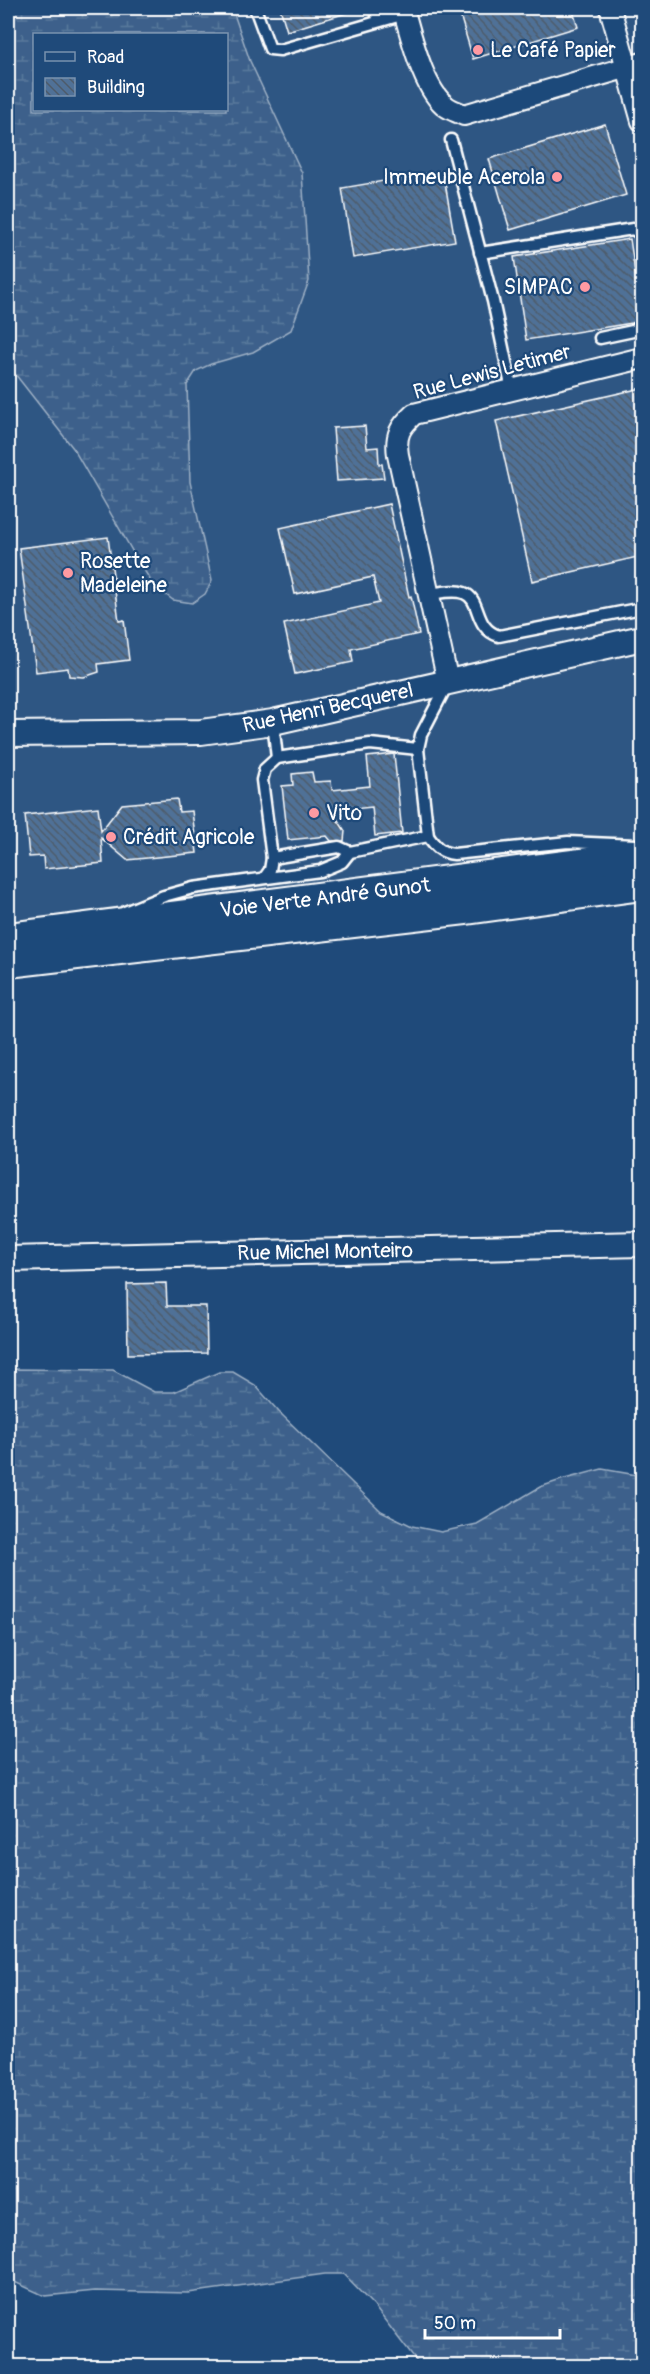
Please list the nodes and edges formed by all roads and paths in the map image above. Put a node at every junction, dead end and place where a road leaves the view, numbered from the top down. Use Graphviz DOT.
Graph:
graph roads {
  1 [pos="255,8"];
  2 [pos="375,8"];
  3 [pos="610,8"];
  4 [pos="404,11"];
  5 [pos="379,21"];
  6 [pos="635,65"];
  7 [pos="642,121"];
  8 [pos="451,140"];
  9 [pos="642,248"];
  10 [pos="480,253"];
  11 [pos="642,326"];
  12 [pos="600,338"];
  13 [pos="642,358"];
  14 [pos="512,390"];
  15 [pos="429,594"];
  16 [pos="642,608"];
  17 [pos="642,638"];
  18 [pos="448,682"];
  19 [pos="273,722"];
  20 [pos="8,734"];
  21 [pos="418,749"];
  22 [pos="277,758"];
  23 [pos="428,836"];
  24 [pos="642,845"];
  25 [pos="350,852"];
  26 [pos="642,857"];
  27 [pos="272,858"];
  28 [pos="265,877"];
  29 [pos="642,884"];
  30 [pos="82,929"];
  31 [pos="8,939"];
  32 [pos="8,961"];
  33 [pos="642,1244"];
  34 [pos="8,1259"];
  1 -- 5 [label="lane"];
  2 -- 5 [label="lane"];
  3 -- 6 [label="street"];
  4 -- 5 [label="lane"];
  4 -- 6 [label="street"];
  6 -- 7 [label="street"];
  8 -- 10 [label="lane"];
  9 -- 10 [label="lane"];
  10 -- 14 [label="lane"];
  11 -- 12 [label="lane"];
  13 -- 14 [label="street, Rue Lewis Letimer"];
  14 -- 15 [label="street, Rue Lewis Letimer"];
  15 -- 16 [label="lane"];
  15 -- 18 [label="street, Rue Lewis Letimer"];
  17 -- 18 [label="street, Rue Henri Becquerel"];
  18 -- 19 [label="street, Rue Henri Becquerel"];
  18 -- 21 [label="lane"];
  19 -- 20 [label="street, Rue Henri Becquerel"];
  19 -- 22 [label="lane"];
  21 -- 22 [label="lane"];
  21 -- 23 [label="lane"];
  22 -- 27 [label="lane"];
  23 -- 24 [label="lane"];
  23 -- 25 [label="lane"];
  25 -- 27 [label="lane"];
  25 -- 28 [label="lane"];
  26 -- 30 [label="main road, Voie Verte André Gunot"];
  27 -- 28 [label="lane"];
  28 -- 30 [label="lane"];
  29 -- 32 [label="main road, Voie Verte André Gunot"];
  30 -- 31 [label="main road, Voie Verte André Gunot"];
  33 -- 34 [label="street, Rue Michel Monteiro"];
}
